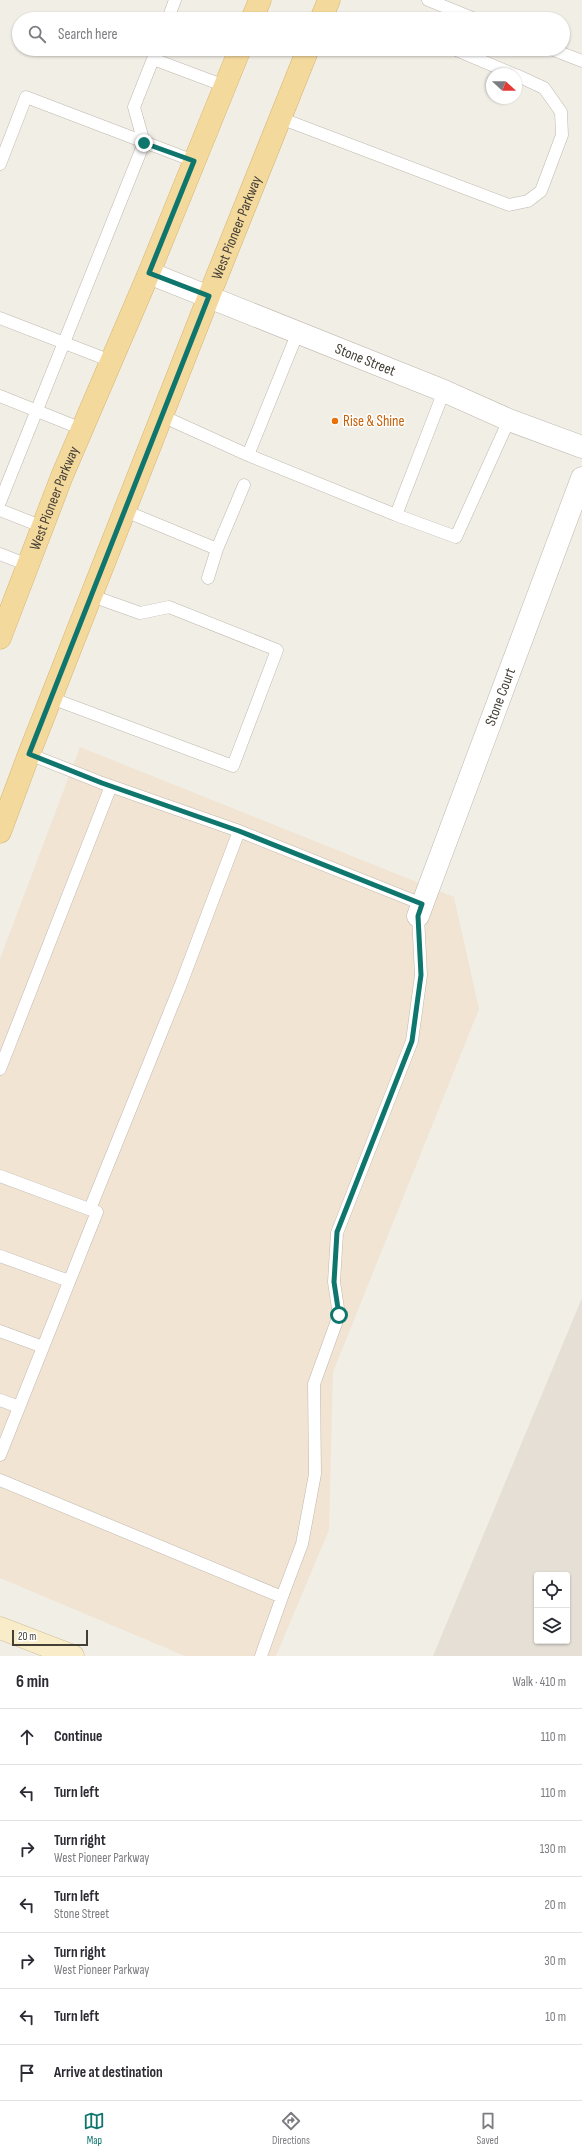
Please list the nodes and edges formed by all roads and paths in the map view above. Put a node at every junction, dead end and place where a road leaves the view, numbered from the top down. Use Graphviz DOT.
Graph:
graph roads {
  1 [pos="176,0"];
  2 [pos="260,0"];
  3 [pos="428,0"];
  4 [pos="171,12"];
  5 [pos="255,12"];
  6 [pos="458,12"];
  7 [pos="154,56"];
  8 [pos="159,56"];
  9 [pos="237,56"];
  10 [pos="305,56"];
  11 [pos="471,56"];
  12 [pos="569,56"];
  13 [pos="582,61"];
  14 [pos="499,68"];
  15 [pos="522,79"];
  16 [pos="225,86"];
  17 [pos="280,118"];
  18 [pos="144,143"];
  19 [pos="194,161"];
  20 [pos="0,164"];
  21 [pos="149,273"];
  22 [pos="209,296"];
  23 [pos="0,318"];
  24 [pos="298,332"];
  25 [pos="65,343"];
  26 [pos="111,361"];
  27 [pos="444,391"];
  28 [pos="0,396"];
  29 [pos="37,412"];
  30 [pos="162,416"];
  31 [pos="509,420"];
  32 [pos="82,429"];
  33 [pos="582,447"];
  34 [pos="248,455"];
  35 [pos="582,478"];
  36 [pos="244,485"];
  37 [pos="0,502"];
  38 [pos="0,510"];
  39 [pos="125,511"];
  40 [pos="396,515"];
  41 [pos="43,527"];
  42 [pos="217,549"];
  43 [pos="0,554"];
  44 [pos="28,565"];
  45 [pos="208,578"];
  46 [pos="92,596"];
  47 [pos="0,638"];
  48 [pos="51,698"];
  49 [pos="29,754"];
  50 [pos="111,786"];
  51 [pos="239,831"];
  52 [pos="0,832"];
  53 [pos="420,910"];
  54 [pos="0,1069"];
  55 [pos="0,1176"];
  56 [pos="90,1209"];
  57 [pos="0,1256"];
  58 [pos="70,1281"];
  59 [pos="0,1331"];
  60 [pos="43,1347"];
  61 [pos="0,1400"];
  62 [pos="19,1407"];
  63 [pos="0,1455"];
  64 [pos="0,1480"];
  65 [pos="282,1597"];
  66 [pos="0,1628"];
  67 [pos="72,1656"];
  68 [pos="261,1656"];
  1 -- 4 [label="lane"];
  2 -- 5 [label="main road"];
  3 -- 6 [label="lane"];
  7 -- 18 [label="lane"];
  8 -- 16 [label="lane"];
  9 -- 16 [label="main road, West Pioneer Parkway"];
  10 -- 17 [label="main road, West Pioneer Parkway"];
  11 -- 14 [label="lane"];
  12 -- 13 [label="lane"];
  15 -- 17 [label="lane"];
  16 -- 19 [label="main road, West Pioneer Parkway"];
  17 -- 22 [label="main road, West Pioneer Parkway"];
  18 -- 19 [label="lane"];
  18 -- 20 [label="lane"];
  18 -- 25 [label="lane"];
  19 -- 21 [label="main road, West Pioneer Parkway"];
  21 -- 22 [label="street, Stone Street"];
  21 -- 26 [label="main road, West Pioneer Parkway"];
  22 -- 24 [label="street, Stone Street"];
  22 -- 30 [label="main road, West Pioneer Parkway"];
  23 -- 25 [label="lane"];
  24 -- 27 [label="street, Stone Street"];
  24 -- 34 [label="lane"];
  25 -- 26 [label="lane"];
  25 -- 29 [label="lane"];
  26 -- 32 [label="main road, West Pioneer Parkway"];
  27 -- 31 [label="street, Stone Street"];
  27 -- 40 [label="lane"];
  28 -- 29 [label="lane"];
  29 -- 32 [label="lane"];
  29 -- 37 [label="lane"];
  30 -- 34 [label="lane"];
  30 -- 39 [label="main road, West Pioneer Parkway"];
  31 -- 33 [label="street, Stone Street"];
  31 -- 40 [label="lane"];
  32 -- 41 [label="main road, West Pioneer Parkway"];
  34 -- 40 [label="lane"];
  35 -- 53 [label="street, Stone Court"];
  36 -- 42 [label="lane"];
  38 -- 41 [label="lane"];
  39 -- 42 [label="lane"];
  39 -- 46 [label="main road, West Pioneer Parkway"];
  41 -- 44 [label="main road, West Pioneer Parkway"];
  42 -- 45 [label="lane"];
  43 -- 44 [label="lane"];
  44 -- 47 [label="main road, West Pioneer Parkway"];
  46 -- 48 [label="main road, West Pioneer Parkway"];
  46 -- 48 [label="lane"];
  48 -- 49 [label="main road, West Pioneer Parkway"];
  49 -- 50 [label="lane"];
  49 -- 52 [label="main road, West Pioneer Parkway"];
  50 -- 51 [label="lane"];
  50 -- 54 [label="lane"];
  51 -- 53 [label="lane"];
  51 -- 56 [label="lane"];
  53 -- 65 [label="lane"];
  55 -- 56 [label="lane"];
  56 -- 58 [label="lane"];
  57 -- 58 [label="lane"];
  58 -- 60 [label="lane"];
  59 -- 60 [label="lane"];
  60 -- 62 [label="lane"];
  61 -- 62 [label="lane"];
  62 -- 63 [label="lane"];
  64 -- 65 [label="lane"];
  65 -- 68 [label="lane"];
  66 -- 67 [label="main road"];
}
